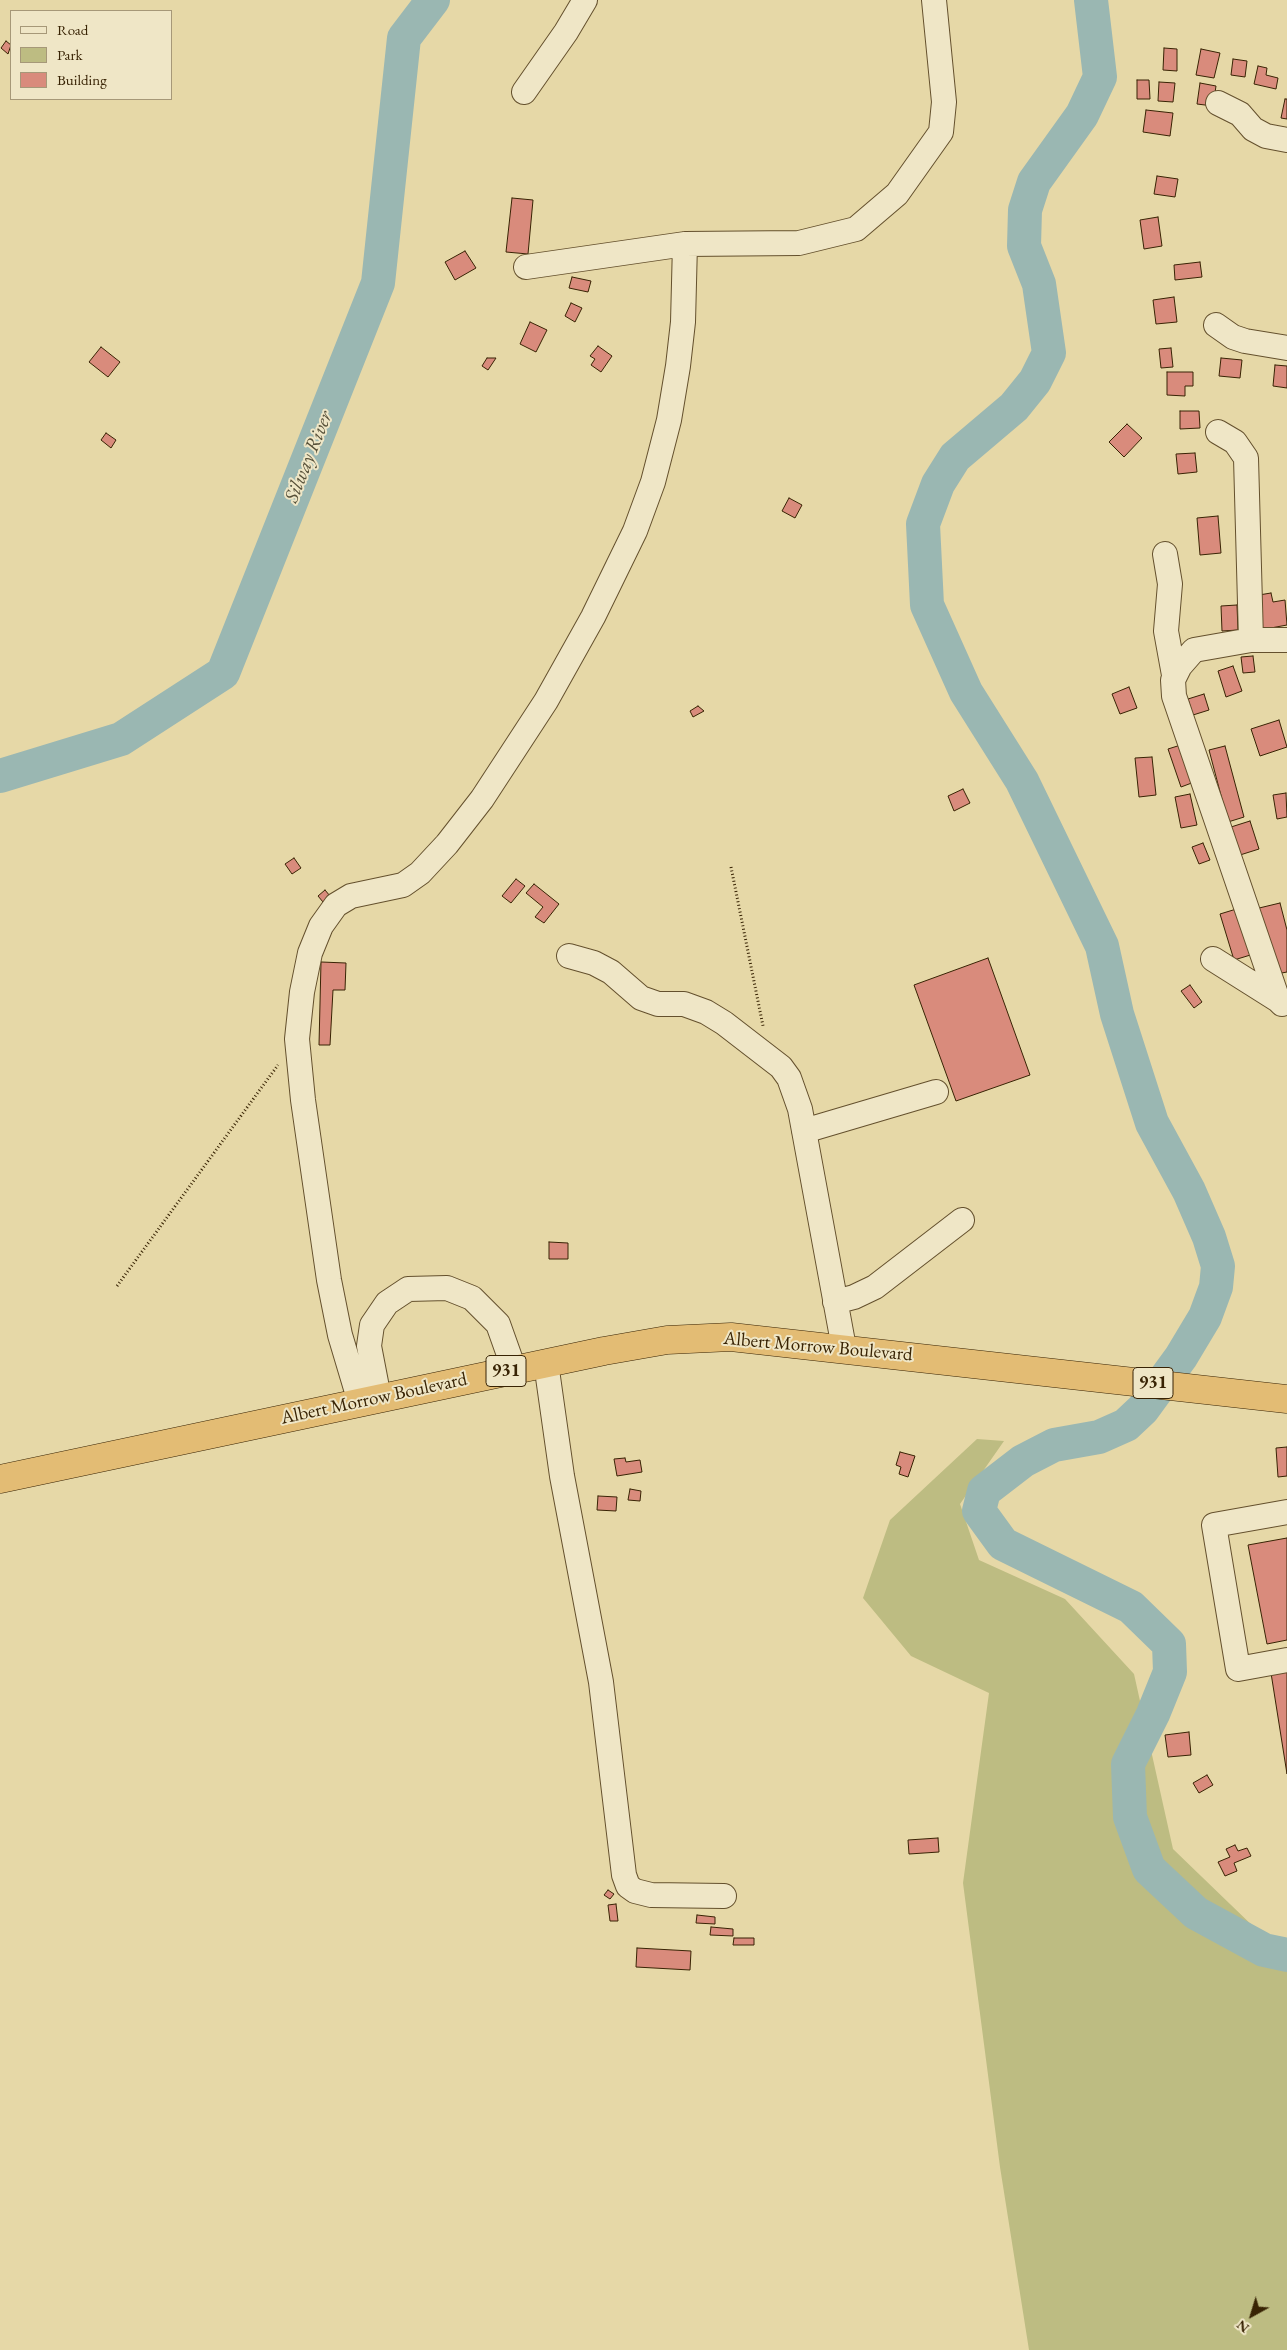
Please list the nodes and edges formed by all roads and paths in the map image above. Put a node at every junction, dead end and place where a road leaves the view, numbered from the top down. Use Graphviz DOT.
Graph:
graph roads {
  1 [pos="585,0"];
  2 [pos="934,0"];
  3 [pos="524,92"];
  4 [pos="1218,103"];
  5 [pos="1287,140"];
  6 [pos="685,244"];
  7 [pos="526,267"];
  8 [pos="1216,325"];
  9 [pos="1287,348"];
  10 [pos="1218,432"];
  11 [pos="1165,554"];
  12 [pos="1251,640"];
  13 [pos="1287,640"];
  14 [pos="1174,674"];
  15 [pos="731,867"];
  16 [pos="569,956"];
  17 [pos="1213,959"];
  18 [pos="1283,1006"];
  19 [pos="298,1039"];
  20 [pos="770,1056"];
  21 [pos="936,1092"];
  22 [pos="802,1120"];
  23 [pos="962,1220"];
  24 [pos="117,1286"];
  25 [pos="835,1302"];
  26 [pos="844,1348"];
  27 [pos="546,1363"];
  28 [pos="514,1370"];
  29 [pos="1287,1398"];
  30 [pos="370,1400"];
  31 [pos="3,1474"];
  32 [pos="1287,1512"];
  33 [pos="1287,1660"];
  34 [pos="724,1896"];
  1 -- 3 [label="street"];
  2 -- 6 [label="street"];
  4 -- 5 [label="street"];
  6 -- 7 [label="street"];
  6 -- 19 [label="street"];
  8 -- 9 [label="street"];
  10 -- 12 [label="street"];
  11 -- 14 [label="street"];
  12 -- 13 [label="street"];
  12 -- 14 [label="street"];
  14 -- 18 [label="street"];
  15 -- 20 [label="path"];
  16 -- 20 [label="street"];
  17 -- 18 [label="street"];
  19 -- 24 [label="path"];
  19 -- 30 [label="street"];
  20 -- 22 [label="street"];
  21 -- 22 [label="street"];
  22 -- 25 [label="street"];
  23 -- 25 [label="street"];
  25 -- 26 [label="street"];
  26 -- 27 [label="highway, Albert Morrow Boulevard / 931"];
  26 -- 29 [label="highway, Albert Morrow Boulevard / 931"];
  27 -- 28 [label="highway, Albert Morrow Boulevard / 931"];
  27 -- 34 [label="street"];
  28 -- 30 [label="highway, Albert Morrow Boulevard / 931"];
  28 -- 30 [label="street"];
  30 -- 31 [label="highway, Albert Morrow Boulevard / 931"];
  32 -- 33 [label="street"];
}
